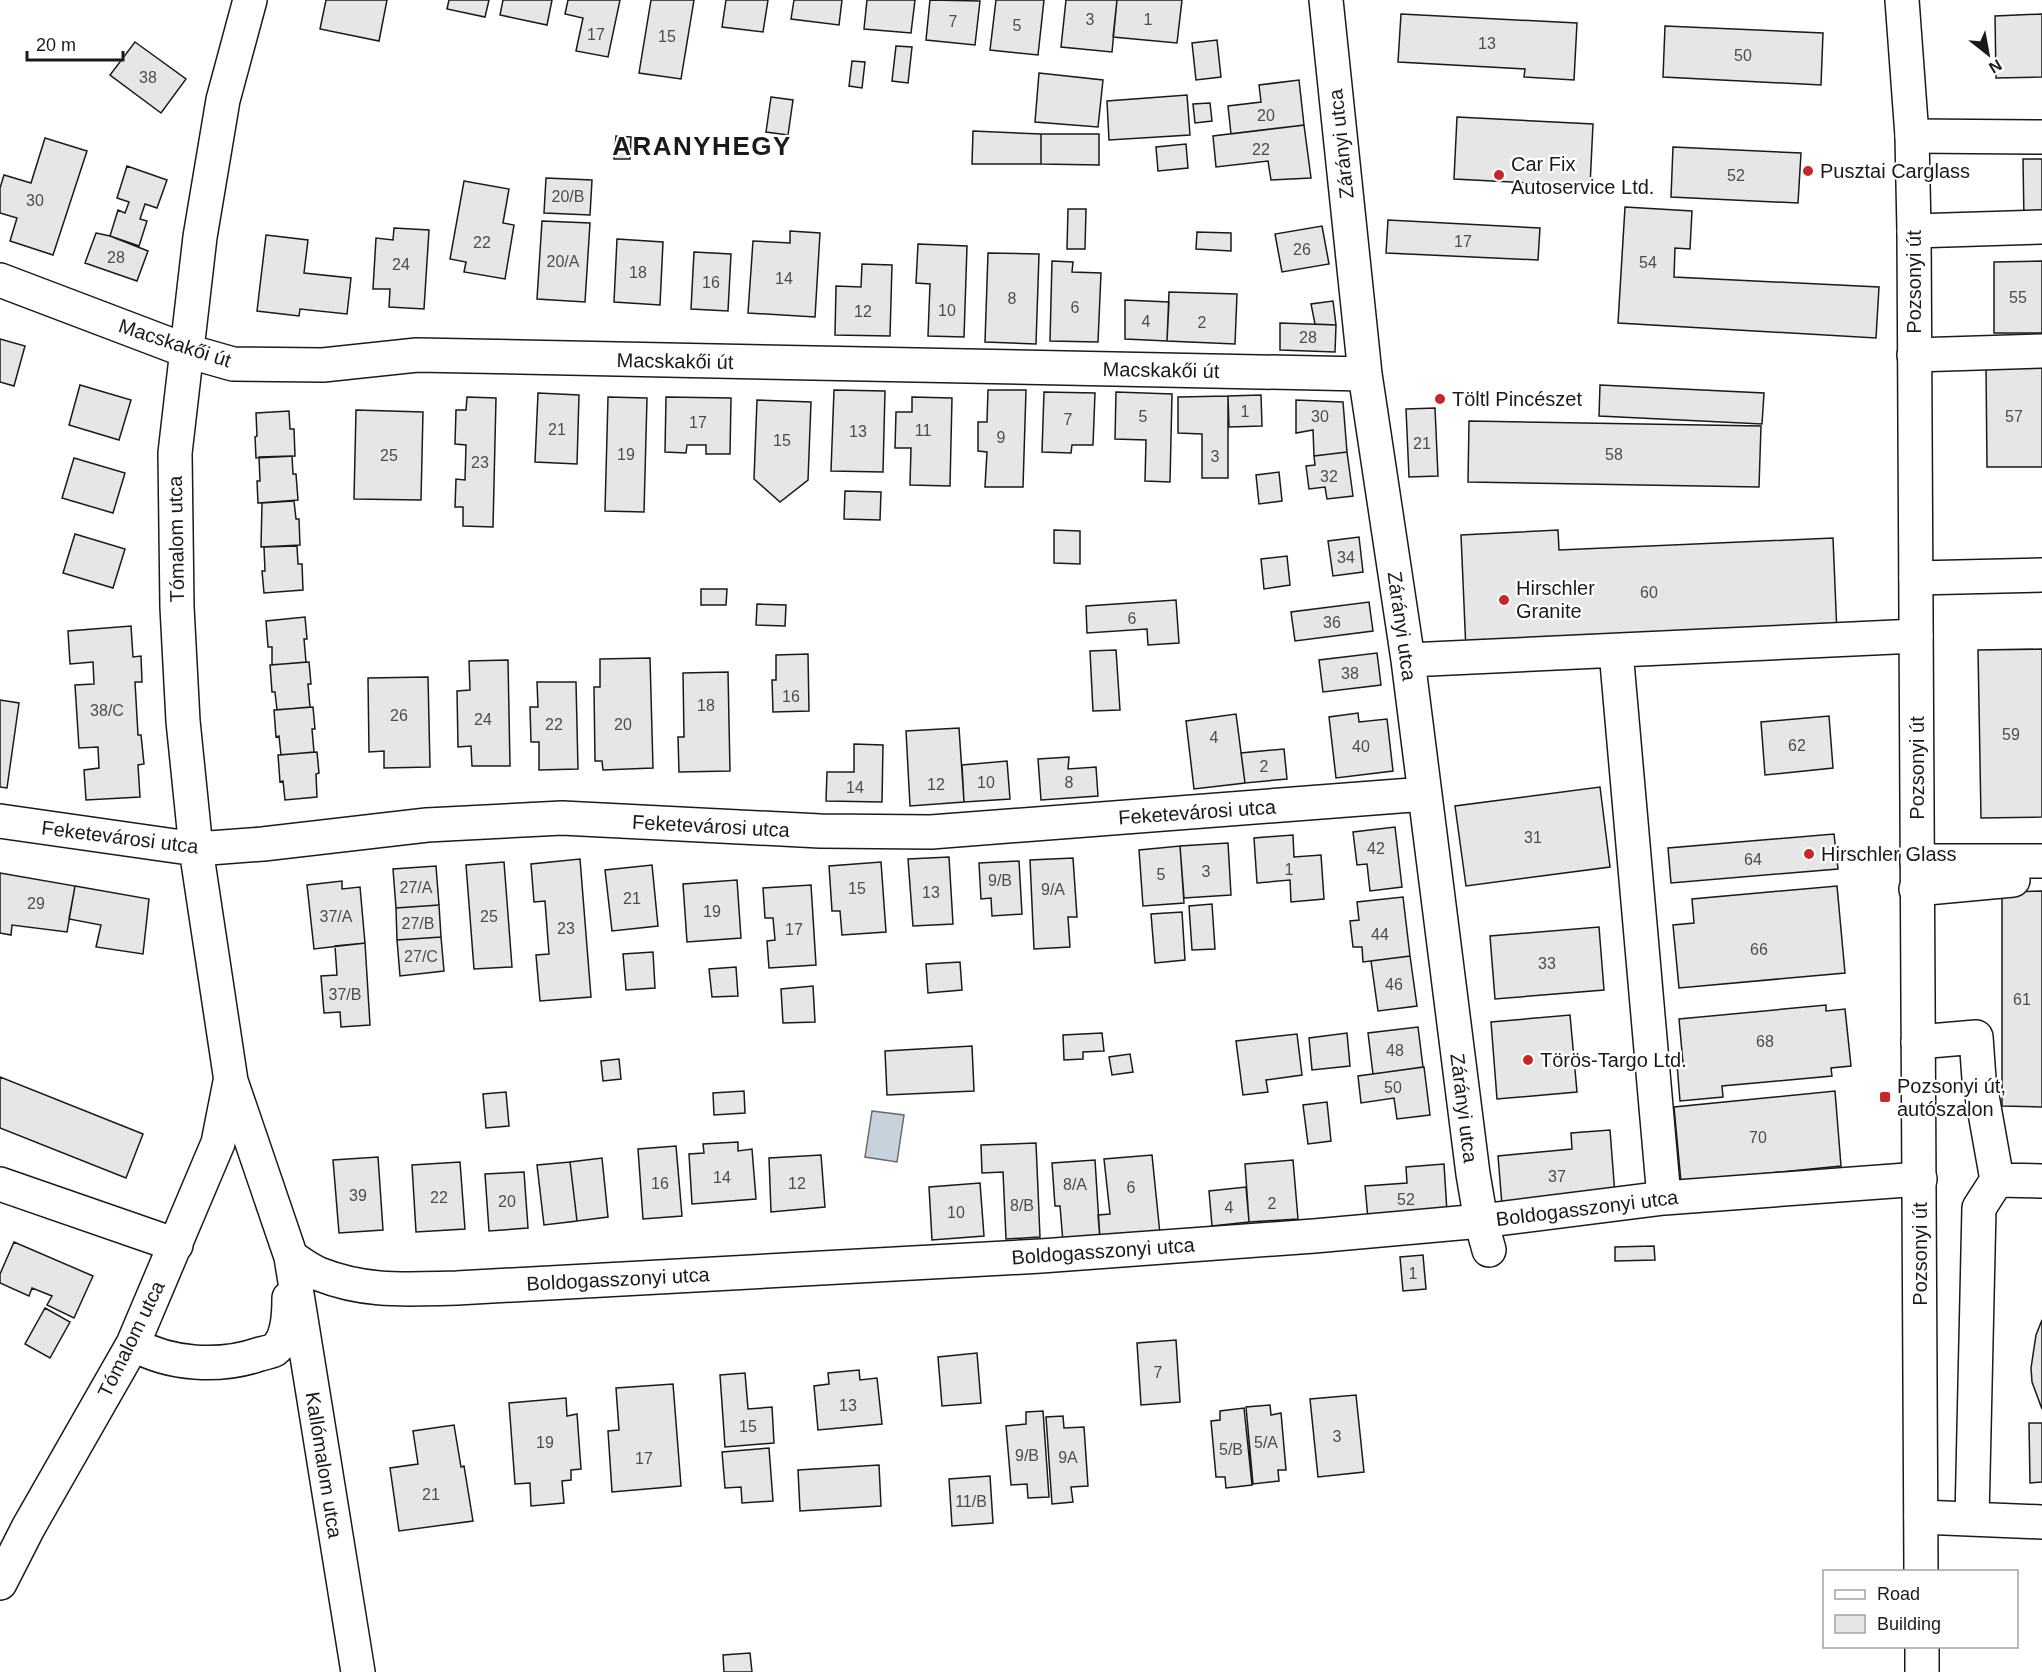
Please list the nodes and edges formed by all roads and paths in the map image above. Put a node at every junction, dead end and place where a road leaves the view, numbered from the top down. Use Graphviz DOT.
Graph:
graph roads {
  1 [pos="250,0"];
  2 [pos="1326,0"];
  3 [pos="1902,0"];
  4 [pos="1912,136"];
  5 [pos="2042,137"];
  6 [pos="2042,227"];
  7 [pos="1914,231"];
  8 [pos="0,280"];
  9 [pos="187,351"];
  10 [pos="2042,351"];
  11 [pos="1914,355"];
  12 [pos="1365,375"];
  13 [pos="2042,575"];
  14 [pos="1916,578"];
  15 [pos="1916,636"];
  16 [pos="1616,651"];
  17 [pos="1408,660"];
  18 [pos="1425,794"];
  19 [pos="0,821"];
  20 [pos="196,849"];
  21 [pos="2031,870"];
  22 [pos="1917,875"];
  23 [pos="1918,1042"];
  24 [pos="231,1081"];
  25 [pos="1920,1179"];
  26 [pos="1997,1180"];
  27 [pos="2042,1181"];
  28 [pos="0,1184"];
  29 [pos="1664,1198"];
  30 [pos="1485,1235"];
  31 [pos="176,1245"];
  32 [pos="291,1257"];
  33 [pos="133,1344"];
  34 [pos="1921,1517"];
  35 [pos="1972,1518"];
  36 [pos="2042,1522"];
  37 [pos="1921,1570"];
  38 [pos="0,1583"];
  39 [pos="1922,1648"];
  40 [pos="358,1672"];
  41 [pos="1922,1672"];
  1 -- 9 [label="street, Tómalom utca"];
  2 -- 12 [label="street, Zárányi utca"];
  3 -- 4 [label="street, Pozsonyi út"];
  4 -- 5 [label="street"];
  4 -- 7 [label="street, Pozsonyi út"];
  6 -- 7 [label="street"];
  7 -- 11 [label="street, Pozsonyi út"];
  8 -- 9 [label="street, Macskakői út"];
  9 -- 12 [label="street, Macskakői út"];
  9 -- 20 [label="street, Tómalom utca"];
  10 -- 11 [label="street"];
  11 -- 14 [label="street, Pozsonyi út"];
  12 -- 17 [label="street, Zárányi utca"];
  13 -- 14 [label="street"];
  14 -- 15 [label="street, Pozsonyi út"];
  15 -- 16 [label="street"];
  15 -- 22 [label="street, Pozsonyi út"];
  16 -- 17 [label="street"];
  16 -- 29 [label="street"];
  17 -- 18 [label="street, Zárányi utca"];
  18 -- 20 [label="street, Feketevárosi utca"];
  18 -- 30 [label="street, Zárányi utca"];
  19 -- 20 [label="street, Feketevárosi utca"];
  20 -- 24 [label="street, Tómalom utca"];
  21 -- 22 [label="street"];
  22 -- 23 [label="street, Pozsonyi út"];
  23 -- 25 [label="street, Pozsonyi út"];
  23 -- 26 [label="street"];
  24 -- 31 [label="street, Tómalom utca"];
  24 -- 32 [label="street, Tómalom utca"];
  25 -- 29 [label="street, Boldogasszonyi utca"];
  25 -- 34 [label="street, Pozsonyi út"];
  26 -- 27 [label="street"];
  26 -- 35 [label="street"];
  28 -- 31 [label="street"];
  29 -- 30 [label="street, Boldogasszonyi utca"];
  30 -- 32 [label="street, Boldogasszonyi utca"];
  31 -- 33 [label="street, Tómalom utca"];
  32 -- 33 [label="street"];
  32 -- 40 [label="street, Kallómalom utca"];
  33 -- 38 [label="street, Tómalom utca"];
  34 -- 35 [label="street"];
  34 -- 37 [label="street, Pozsonyi út"];
  35 -- 36 [label="street"];
  39 -- 41 [label="street"];
}
